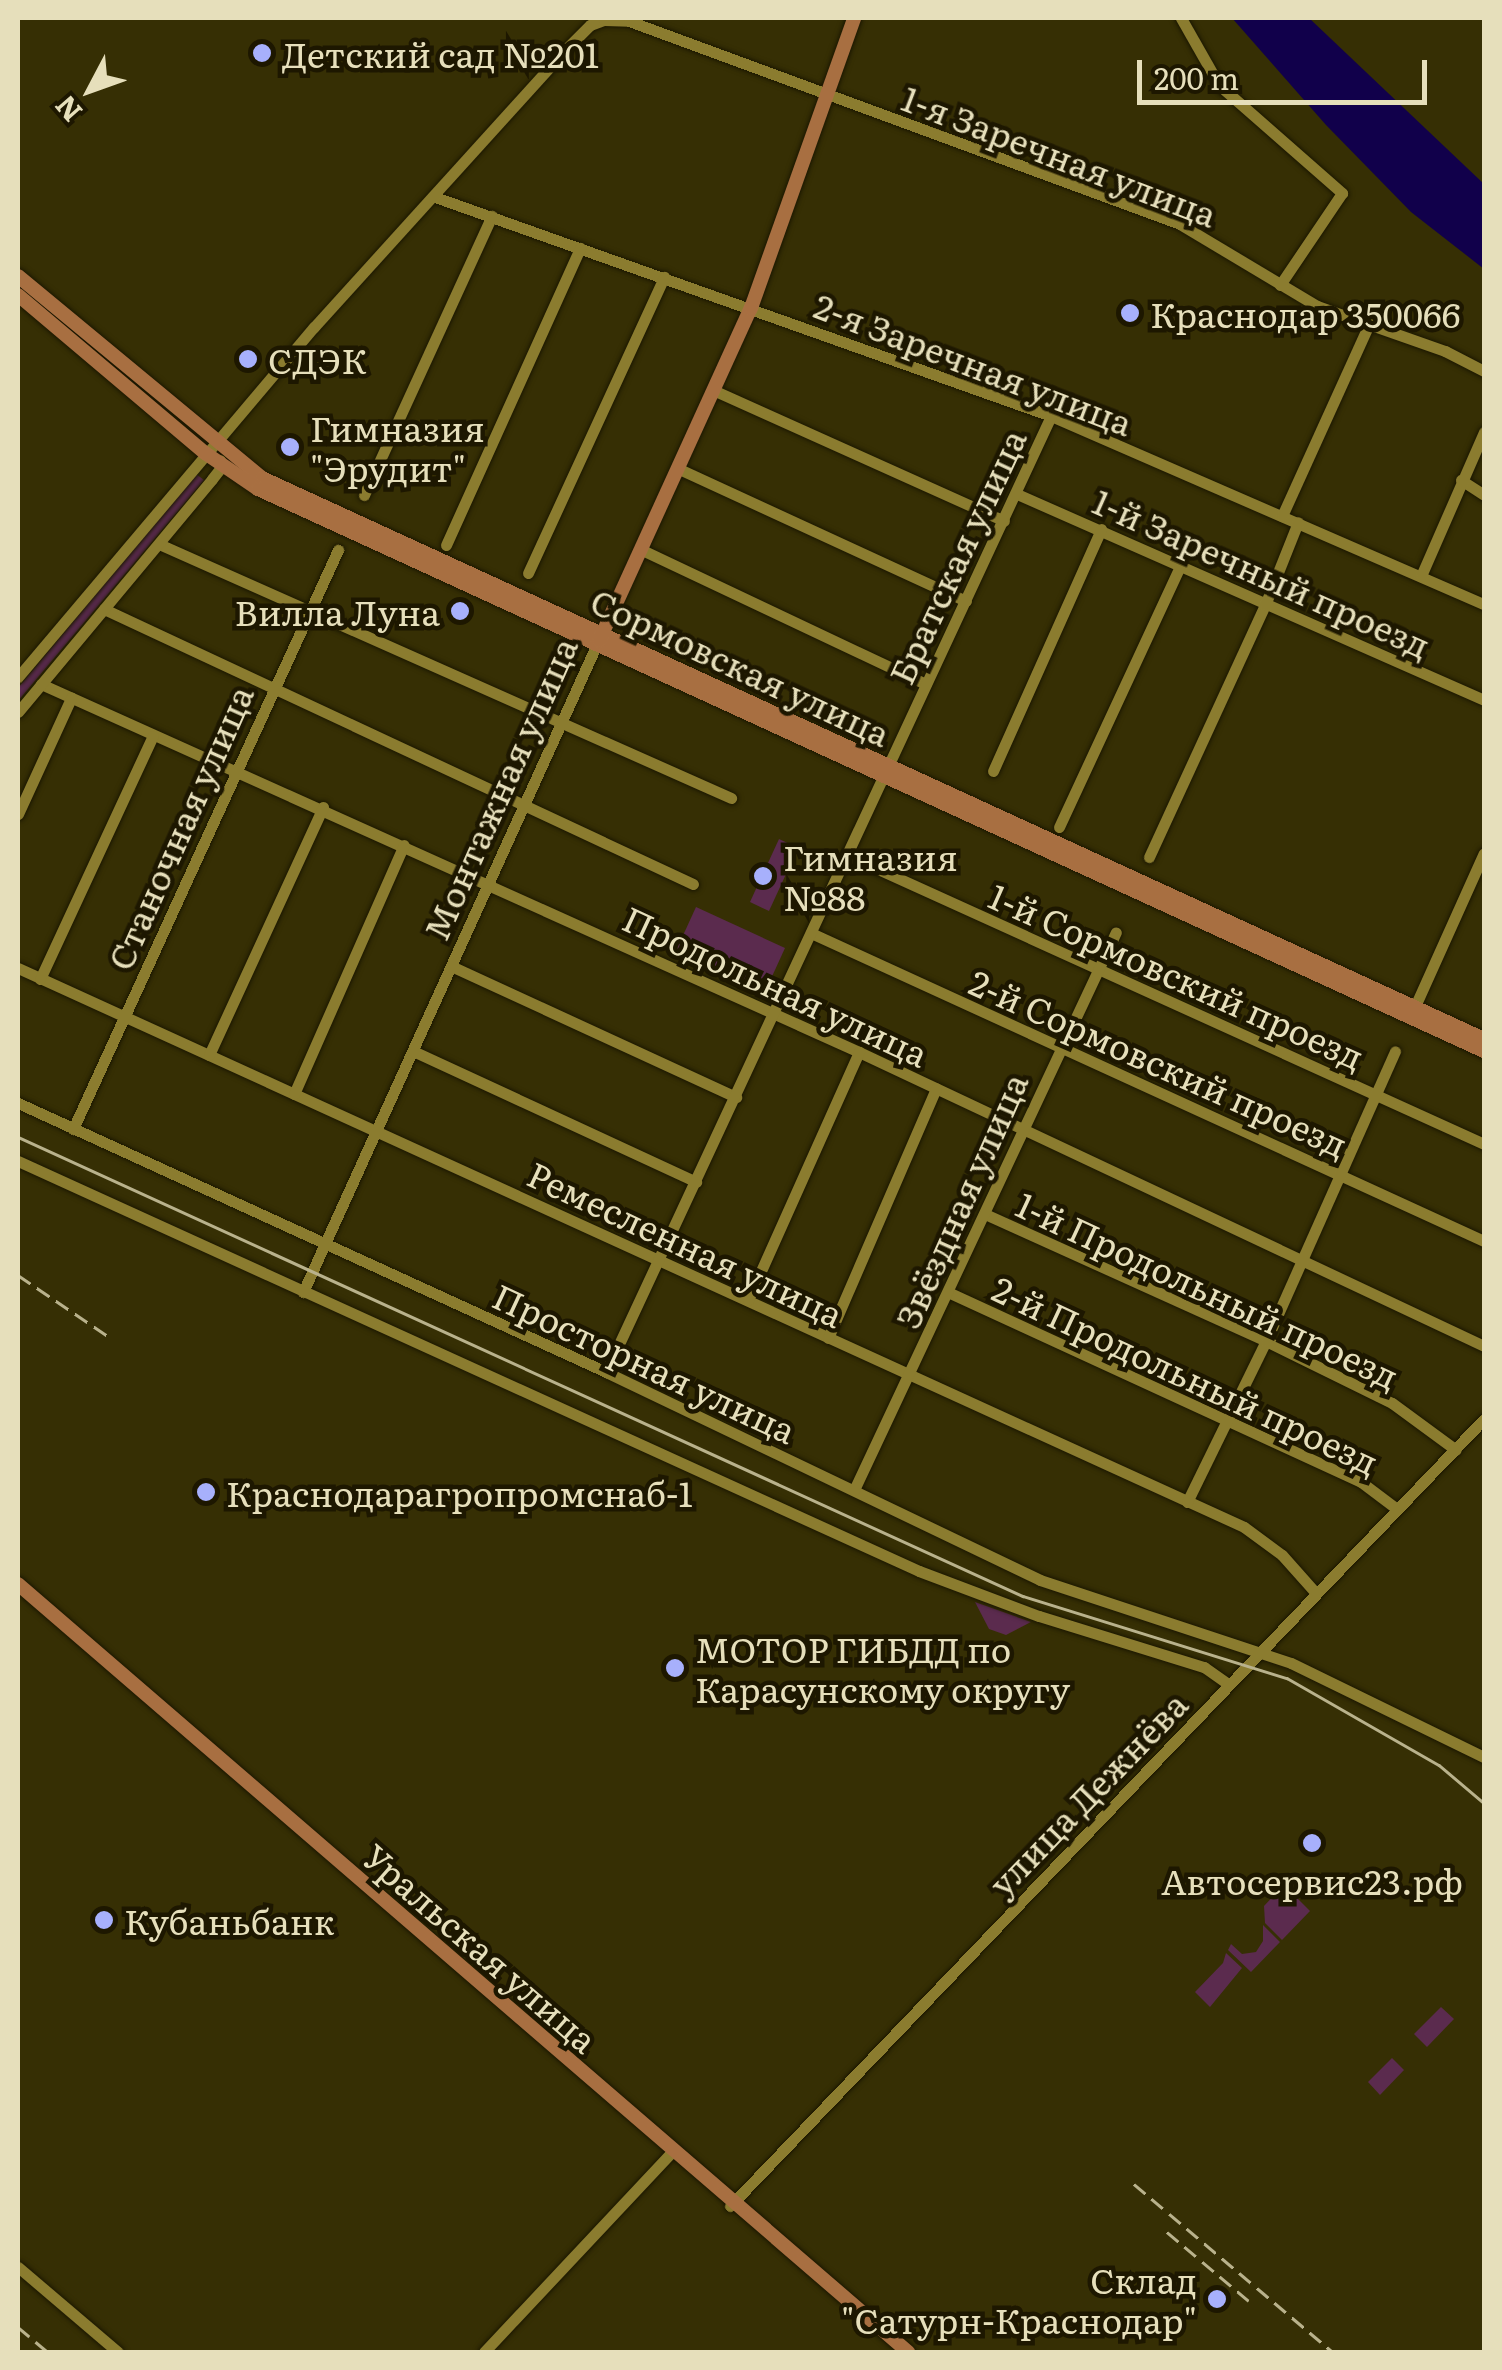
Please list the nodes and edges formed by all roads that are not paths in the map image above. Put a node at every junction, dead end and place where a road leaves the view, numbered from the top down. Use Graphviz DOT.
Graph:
graph roads {
  1 [pos="854,18"];
  2 [pos="1181,18"];
  3 [pos="604,20"];
  4 [pos="826,97"];
  5 [pos="435,196"];
  6 [pos="492,216"];
  7 [pos="580,248"];
  8 [pos="18,276"];
  9 [pos="664,277"];
  10 [pos="1280,285"];
  11 [pos="18,295"];
  12 [pos="751,308"];
  13 [pos="1369,324"];
  14 [pos="1484,372"];
  15 [pos="713,390"];
  16 [pos="1052,416"];
  17 [pos="1484,432"];
  18 [pos="210,448"];
  19 [pos="222,466"];
  20 [pos="677,468"];
  21 [pos="1461,480"];
  22 [pos="1017,494"];
  23 [pos="364,495"];
  24 [pos="1484,495"];
  25 [pos="1282,516"];
  26 [pos="1004,521"];
  27 [pos="1298,522"];
  28 [pos="1101,529"];
  29 [pos="159,544"];
  30 [pos="446,545"];
  31 [pos="640,549"];
  32 [pos="338,550"];
  33 [pos="1180,566"];
  34 [pos="528,574"];
  35 [pos="1421,576"];
  36 [pos="966,601"];
  37 [pos="1484,604"];
  38 [pos="1265,606"];
  39 [pos="309,608"];
  40 [pos="104,609"];
  41 [pos="599,640"];
  42 [pos="18,677"];
  43 [pos="41,684"];
  44 [pos="926,684"];
  45 [pos="272,690"];
  46 [pos="70,698"];
  47 [pos="1484,700"];
  48 [pos="18,712"];
  49 [pos="562,721"];
  50 [pos="153,736"];
  51 [pos="238,770"];
  52 [pos="993,771"];
  53 [pos="886,772"];
  54 [pos="731,798"];
  55 [pos="524,803"];
  56 [pos="323,807"];
  57 [pos="18,814"];
  58 [pos="1059,826"];
  59 [pos="404,845"];
  60 [pos="1484,853"];
  61 [pos="847,855"];
  62 [pos="1149,857"];
  63 [pos="488,884"];
  64 [pos="692,884"];
  65 [pos="1116,932"];
  66 [pos="811,933"];
  67 [pos="451,966"];
  68 [pos="18,968"];
  69 [pos="1098,970"];
  70 [pos="40,978"];
  71 [pos="1412,1012"];
  72 [pos="774,1014"];
  73 [pos="123,1017"];
  74 [pos="1484,1039"];
  75 [pos="1060,1048"];
  76 [pos="413,1050"];
  77 [pos="1395,1051"];
  78 [pos="1484,1051"];
  79 [pos="859,1052"];
  80 [pos="209,1055"];
  81 [pos="936,1088"];
  82 [pos="294,1094"];
  83 [pos="1375,1095"];
  84 [pos="736,1096"];
  85 [pos="18,1103"];
  86 [pos="1022,1128"];
  87 [pos="73,1129"];
  88 [pos="376,1132"];
  89 [pos="1484,1144"];
  90 [pos="18,1161"];
  91 [pos="1341,1174"];
  92 [pos="696,1182"];
  93 [pos="985,1214"];
  94 [pos="1484,1241"];
  95 [pos="324,1246"];
  96 [pos="1304,1259"];
  97 [pos="659,1261"];
  98 [pos="303,1292"];
  99 [pos="950,1293"];
  100 [pos="748,1300"];
  101 [pos="828,1338"];
  102 [pos="1266,1341"];
  103 [pos="1484,1346"];
  104 [pos="606,1372"];
  105 [pos="909,1377"];
  106 [pos="1225,1419"];
  107 [pos="1484,1420"];
  108 [pos="1456,1450"];
  109 [pos="854,1490"];
  110 [pos="1187,1502"];
  111 [pos="1397,1509"];
  112 [pos="18,1586"];
  113 [pos="1315,1592"];
  114 [pos="1258,1653"];
  115 [pos="1228,1684"];
  116 [pos="1484,1757"];
  117 [pos="672,2154"];
  118 [pos="731,2205"];
  119 [pos="18,2267"];
  120 [pos="118,2352"];
  121 [pos="484,2352"];
  122 [pos="906,2352"];
  1 -- 4 [label="main road, Монтажная улица"];
  2 -- 10 [label="street"];
  3 -- 4 [label="street, 1-я Заречная улица"];
  3 -- 5 [label="street"];
  4 -- 10 [label="street, 1-я Заречная улица"];
  4 -- 12 [label="main road, Монтажная улица"];
  5 -- 6 [label="street, 2-я Заречная улица"];
  5 -- 18 [label="street"];
  6 -- 7 [label="street, 2-я Заречная улица"];
  6 -- 23 [label="street"];
  7 -- 9 [label="street, 2-я Заречная улица"];
  7 -- 30 [label="street"];
  8 -- 18 [label="main road, Сормовская улица"];
  9 -- 12 [label="street, 2-я Заречная улица"];
  9 -- 34 [label="street"];
  10 -- 13 [label="street, 1-я Заречная улица"];
  11 -- 18 [label="main road, Сормовская улица"];
  12 -- 15 [label="main road, Монтажная улица"];
  12 -- 16 [label="street, 2-я Заречная улица"];
  13 -- 14 [label="street, 1-я Заречная улица"];
  13 -- 25 [label="street"];
  15 -- 20 [label="main road, Монтажная улица"];
  15 -- 26 [label="street"];
  16 -- 22 [label="street, Братская улица"];
  16 -- 25 [label="street, 2-я Заречная улица"];
  17 -- 21 [label="street"];
  18 -- 19 [label="main road, Сормовская улица"];
  18 -- 41 [label="main road, Сормовская улица"];
  18 -- 42 [label="street"];
  19 -- 29 [label="street"];
  19 -- 41 [label="main road, Сормовская улица"];
  20 -- 31 [label="main road, Монтажная улица"];
  20 -- 36 [label="street"];
  21 -- 24 [label="street"];
  21 -- 35 [label="street"];
  22 -- 26 [label="street, Братская улица"];
  22 -- 28 [label="street, 1-й Заречный проезд"];
  25 -- 27 [label="street, 2-я Заречная улица"];
  26 -- 36 [label="street, Братская улица"];
  27 -- 35 [label="street, 2-я Заречная улица"];
  27 -- 38 [label="street"];
  28 -- 33 [label="street, 1-й Заречный проезд"];
  28 -- 52 [label="street"];
  29 -- 39 [label="street"];
  29 -- 40 [label="street"];
  31 -- 41 [label="main road, Монтажная улица"];
  31 -- 44 [label="street"];
  32 -- 39 [label="street, Станочная улица"];
  33 -- 38 [label="street, 1-й Заречный проезд"];
  33 -- 58 [label="street"];
  35 -- 37 [label="street, 2-я Заречная улица"];
  36 -- 44 [label="street, Братская улица"];
  38 -- 47 [label="street, 1-й Заречный проезд"];
  38 -- 62 [label="street"];
  39 -- 45 [label="street, Станочная улица"];
  39 -- 49 [label="street"];
  40 -- 43 [label="street"];
  40 -- 45 [label="street"];
  41 -- 49 [label="street, Монтажная улица"];
  41 -- 53 [label="main road, Сормовская улица"];
  43 -- 46 [label="street, Продольная улица"];
  43 -- 48 [label="street"];
  44 -- 53 [label="street, Братская улица"];
  45 -- 51 [label="street, Станочная улица"];
  45 -- 55 [label="street"];
  46 -- 50 [label="street, Продольная улица"];
  46 -- 57 [label="street"];
  49 -- 54 [label="street"];
  49 -- 55 [label="street, Монтажная улица"];
  50 -- 51 [label="street, Продольная улица"];
  50 -- 70 [label="street"];
  51 -- 56 [label="street, Продольная улица"];
  51 -- 73 [label="street, Станочная улица"];
  53 -- 61 [label="street, Братская улица"];
  53 -- 71 [label="main road, Сормовская улица"];
  55 -- 63 [label="street, Монтажная улица"];
  55 -- 64 [label="street"];
  56 -- 59 [label="street, Продольная улица"];
  56 -- 80 [label="street"];
  59 -- 63 [label="street, Продольная улица"];
  59 -- 82 [label="street"];
  60 -- 71 [label="street"];
  61 -- 66 [label="street, Братская улица"];
  61 -- 69 [label="street, 1-й Сормовский проезд"];
  63 -- 67 [label="street, Монтажная улица"];
  63 -- 72 [label="street, Продольная улица"];
  65 -- 69 [label="street, Звёздная улица"];
  66 -- 72 [label="street, Братская улица"];
  66 -- 75 [label="street, 2-й Сормовский проезд"];
  67 -- 76 [label="street, Монтажная улица"];
  67 -- 84 [label="street"];
  68 -- 70 [label="street, Ремесленная улица"];
  69 -- 75 [label="street, Звёздная улица"];
  69 -- 83 [label="street, 1-й Сормовский проезд"];
  70 -- 73 [label="street, Ремесленная улица"];
  71 -- 74 [label="main road, Сормовская улица"];
  71 -- 78 [label="main road, Сормовская улица"];
  72 -- 79 [label="street, Продольная улица"];
  72 -- 84 [label="street, Братская улица"];
  73 -- 80 [label="street, Ремесленная улица"];
  73 -- 87 [label="street, Станочная улица"];
  75 -- 86 [label="street, Звёздная улица"];
  75 -- 91 [label="street, 2-й Сормовский проезд"];
  76 -- 88 [label="street, Монтажная улица"];
  76 -- 92 [label="street"];
  77 -- 83 [label="street"];
  79 -- 81 [label="street, Продольная улица"];
  79 -- 100 [label="street"];
  80 -- 82 [label="street, Ремесленная улица"];
  81 -- 86 [label="street, Продольная улица"];
  81 -- 101 [label="street"];
  82 -- 88 [label="street, Ремесленная улица"];
  83 -- 89 [label="street, 1-й Сормовский проезд"];
  83 -- 91 [label="street"];
  84 -- 92 [label="street, Братская улица"];
  85 -- 87 [label="street, Просторная улица"];
  86 -- 93 [label="street, Звёздная улица"];
  86 -- 96 [label="street, Продольная улица"];
  87 -- 95 [label="street, Просторная улица"];
  88 -- 95 [label="street, Монтажная улица"];
  88 -- 97 [label="street, Ремесленная улица"];
  90 -- 98 [label="street"];
  91 -- 94 [label="street, 2-й Сормовский проезд"];
  91 -- 96 [label="street"];
  92 -- 97 [label="street, Братская улица"];
  93 -- 99 [label="street, Звёздная улица"];
  93 -- 102 [label="street, 1-й Продольный проезд"];
  95 -- 98 [label="street, Монтажная улица"];
  95 -- 104 [label="street, Просторная улица"];
  96 -- 102 [label="street"];
  96 -- 103 [label="street, Продольная улица"];
  97 -- 100 [label="street, Ремесленная улица"];
  97 -- 104 [label="street, Братская улица"];
  98 -- 115 [label="street"];
  99 -- 105 [label="street, Звёздная улица"];
  99 -- 106 [label="street, 2-й Продольный проезд"];
  100 -- 101 [label="street, Ремесленная улица"];
  101 -- 105 [label="street, Ремесленная улица"];
  102 -- 106 [label="street"];
  102 -- 108 [label="street, 1-й Продольный проезд"];
  104 -- 109 [label="street, Просторная улица"];
  105 -- 109 [label="street, Звёздная улица"];
  105 -- 110 [label="street, Ремесленная улица"];
  106 -- 110 [label="street"];
  106 -- 111 [label="street, 2-й Продольный проезд"];
  107 -- 108 [label="street, улица Дежнёва"];
  108 -- 111 [label="street, улица Дежнёва"];
  109 -- 114 [label="street, Просторная улица"];
  110 -- 113 [label="street, Ремесленная улица"];
  111 -- 113 [label="street, улица Дежнёва"];
  112 -- 117 [label="main road, Уральская улица"];
  113 -- 114 [label="street, улица Дежнёва"];
  114 -- 115 [label="street, улица Дежнёва"];
  114 -- 116 [label="street, Просторная улица"];
  115 -- 118 [label="street, улица Дежнёва"];
  117 -- 118 [label="main road, Уральская улица"];
  117 -- 121 [label="street"];
  118 -- 122 [label="main road, Уральская улица"];
  119 -- 120 [label="street"];
}
